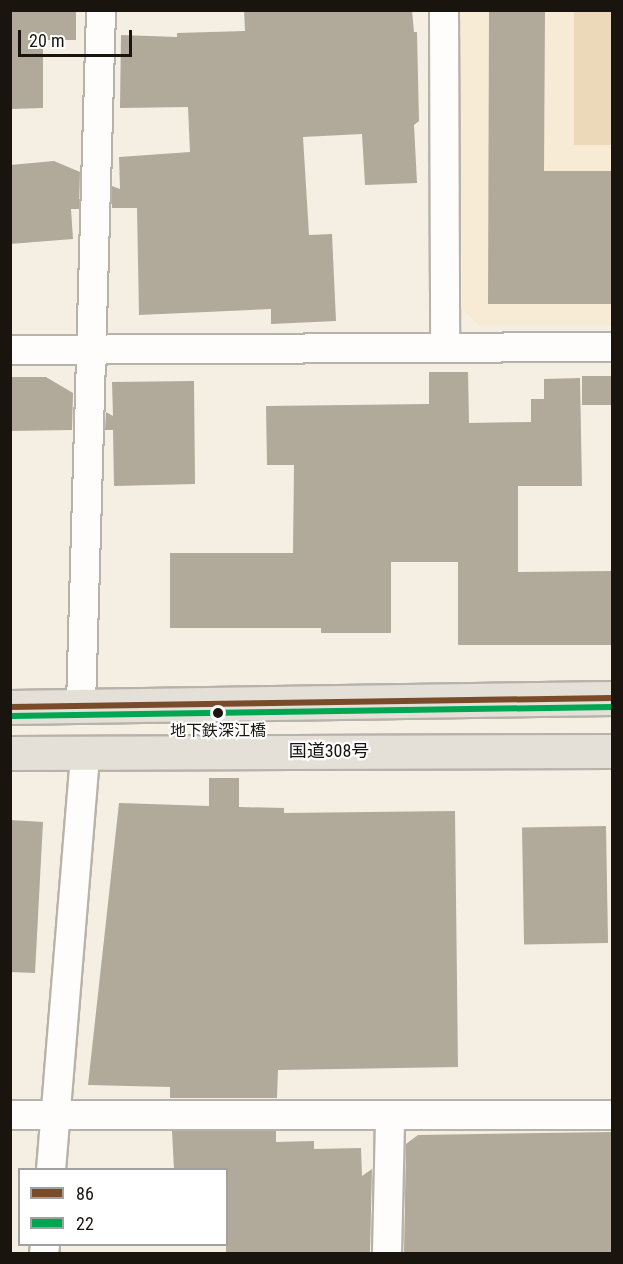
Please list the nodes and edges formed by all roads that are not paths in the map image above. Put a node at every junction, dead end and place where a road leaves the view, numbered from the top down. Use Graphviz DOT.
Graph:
graph roads {
  1 [pos="101,10"];
  2 [pos="444,10"];
  3 [pos="612,347"];
  4 [pos="445,348"];
  5 [pos="93,349"];
  6 [pos="10,350"];
  7 [pos="612,698"];
  8 [pos="81,705"];
  9 [pos="10,707"];
  10 [pos="612,750"];
  11 [pos="85,752"];
  12 [pos="10,753"];
  13 [pos="10,1115"];
  14 [pos="612,1115"];
  15 [pos="56,1116"];
  16 [pos="390,1118"];
  17 [pos="51,1168"];
  18 [pos="387,1254"];
  1 -- 5 [label="street"];
  2 -- 4 [label="street"];
  3 -- 4 [label="street"];
  4 -- 5 [label="street"];
  5 -- 6 [label="street"];
  5 -- 8 [label="street"];
  7 -- 8 [label="highway"];
  8 -- 9 [label="highway"];
  10 -- 11 [label="highway, 国道308号"];
  11 -- 12 [label="highway, 国道308号"];
  11 -- 15 [label="street"];
  13 -- 15 [label="street"];
  14 -- 16 [label="street"];
  15 -- 16 [label="street"];
  15 -- 17 [label="street"];
  16 -- 18 [label="street"];
}
